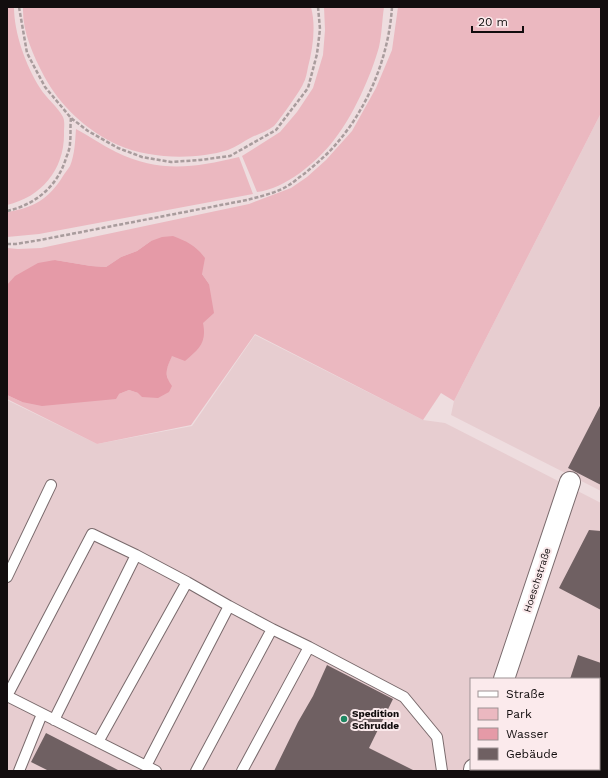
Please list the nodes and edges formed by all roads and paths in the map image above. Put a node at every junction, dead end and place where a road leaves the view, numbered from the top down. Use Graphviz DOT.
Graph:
graph roads {
  1 [pos="19,7"];
  2 [pos="318,7"];
  3 [pos="392,7"];
  4 [pos="70,118"];
  5 [pos="7,211"];
  6 [pos="7,244"];
  7 [pos="570,482"];
  8 [pos="50,485"];
  9 [pos="136,555"];
  10 [pos="7,577"];
  11 [pos="187,582"];
  12 [pos="229,606"];
  13 [pos="272,629"];
  14 [pos="309,647"];
  15 [pos="504,678"];
  16 [pos="7,696"];
  17 [pos="42,714"];
  18 [pos="54,720"];
  19 [pos="98,742"];
  20 [pos="146,766"];
  21 [pos="19,771"];
  22 [pos="156,771"];
  23 [pos="196,771"];
  24 [pos="242,771"];
  25 [pos="442,771"];
  1 -- 4 [label="path"];
  2 -- 4 [label="path"];
  3 -- 6 [label="path"];
  4 -- 5 [label="path"];
  7 -- 15 [label="street, Hoeschstraße"];
  8 -- 10 [label="lane"];
  9 -- 11 [label="lane"];
  9 -- 16 [label="lane"];
  9 -- 18 [label="lane"];
  11 -- 12 [label="lane"];
  11 -- 19 [label="lane"];
  12 -- 13 [label="lane"];
  12 -- 20 [label="lane"];
  13 -- 14 [label="lane"];
  13 -- 23 [label="lane"];
  14 -- 24 [label="lane"];
  14 -- 25 [label="lane"];
  16 -- 17 [label="lane"];
  17 -- 18 [label="lane"];
  17 -- 21 [label="lane"];
  18 -- 19 [label="lane"];
  19 -- 20 [label="lane"];
  20 -- 22 [label="lane"];
}
